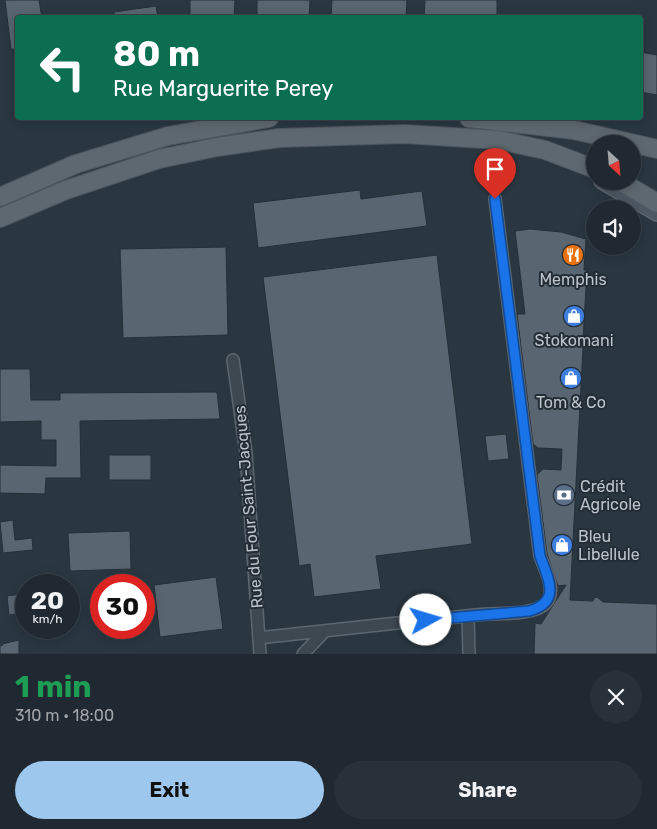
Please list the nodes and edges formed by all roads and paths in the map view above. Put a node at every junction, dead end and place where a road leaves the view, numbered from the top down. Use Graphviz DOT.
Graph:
graph roads {
  1 [pos="258,120"];
  2 [pos="486,120"];
  3 [pos="516,144"];
  4 [pos="657,149"];
  5 [pos="586,166"];
  6 [pos="586,174"];
  7 [pos="617,190"];
  8 [pos="635,190"];
  9 [pos="0,197"];
  10 [pos="495,199"];
  11 [pos="657,203"];
  12 [pos="657,213"];
  13 [pos="0,218"];
  14 [pos="233,360"];
  15 [pos="468,616"];
  16 [pos="324,632"];
  17 [pos="258,638"];
  18 [pos="260,654"];
  19 [pos="303,654"];
  20 [pos="469,654"];
  1 -- 9 [label="main road"];
  2 -- 4 [label="main road"];
  3 -- 5 [label="main road"];
  3 -- 6 [label="main road"];
  3 -- 13 [label="main road"];
  7 -- 12 [label="main road"];
  8 -- 11 [label="main road"];
  10 -- 15 [label="street"];
  14 -- 17 [label="street, Rue du Four Saint-Jacques"];
  15 -- 16 [label="street"];
  15 -- 20 [label="street"];
  16 -- 17 [label="street"];
  16 -- 19 [label="street"];
  17 -- 18 [label="street, Rue du Four Saint-Jacques"];
}
